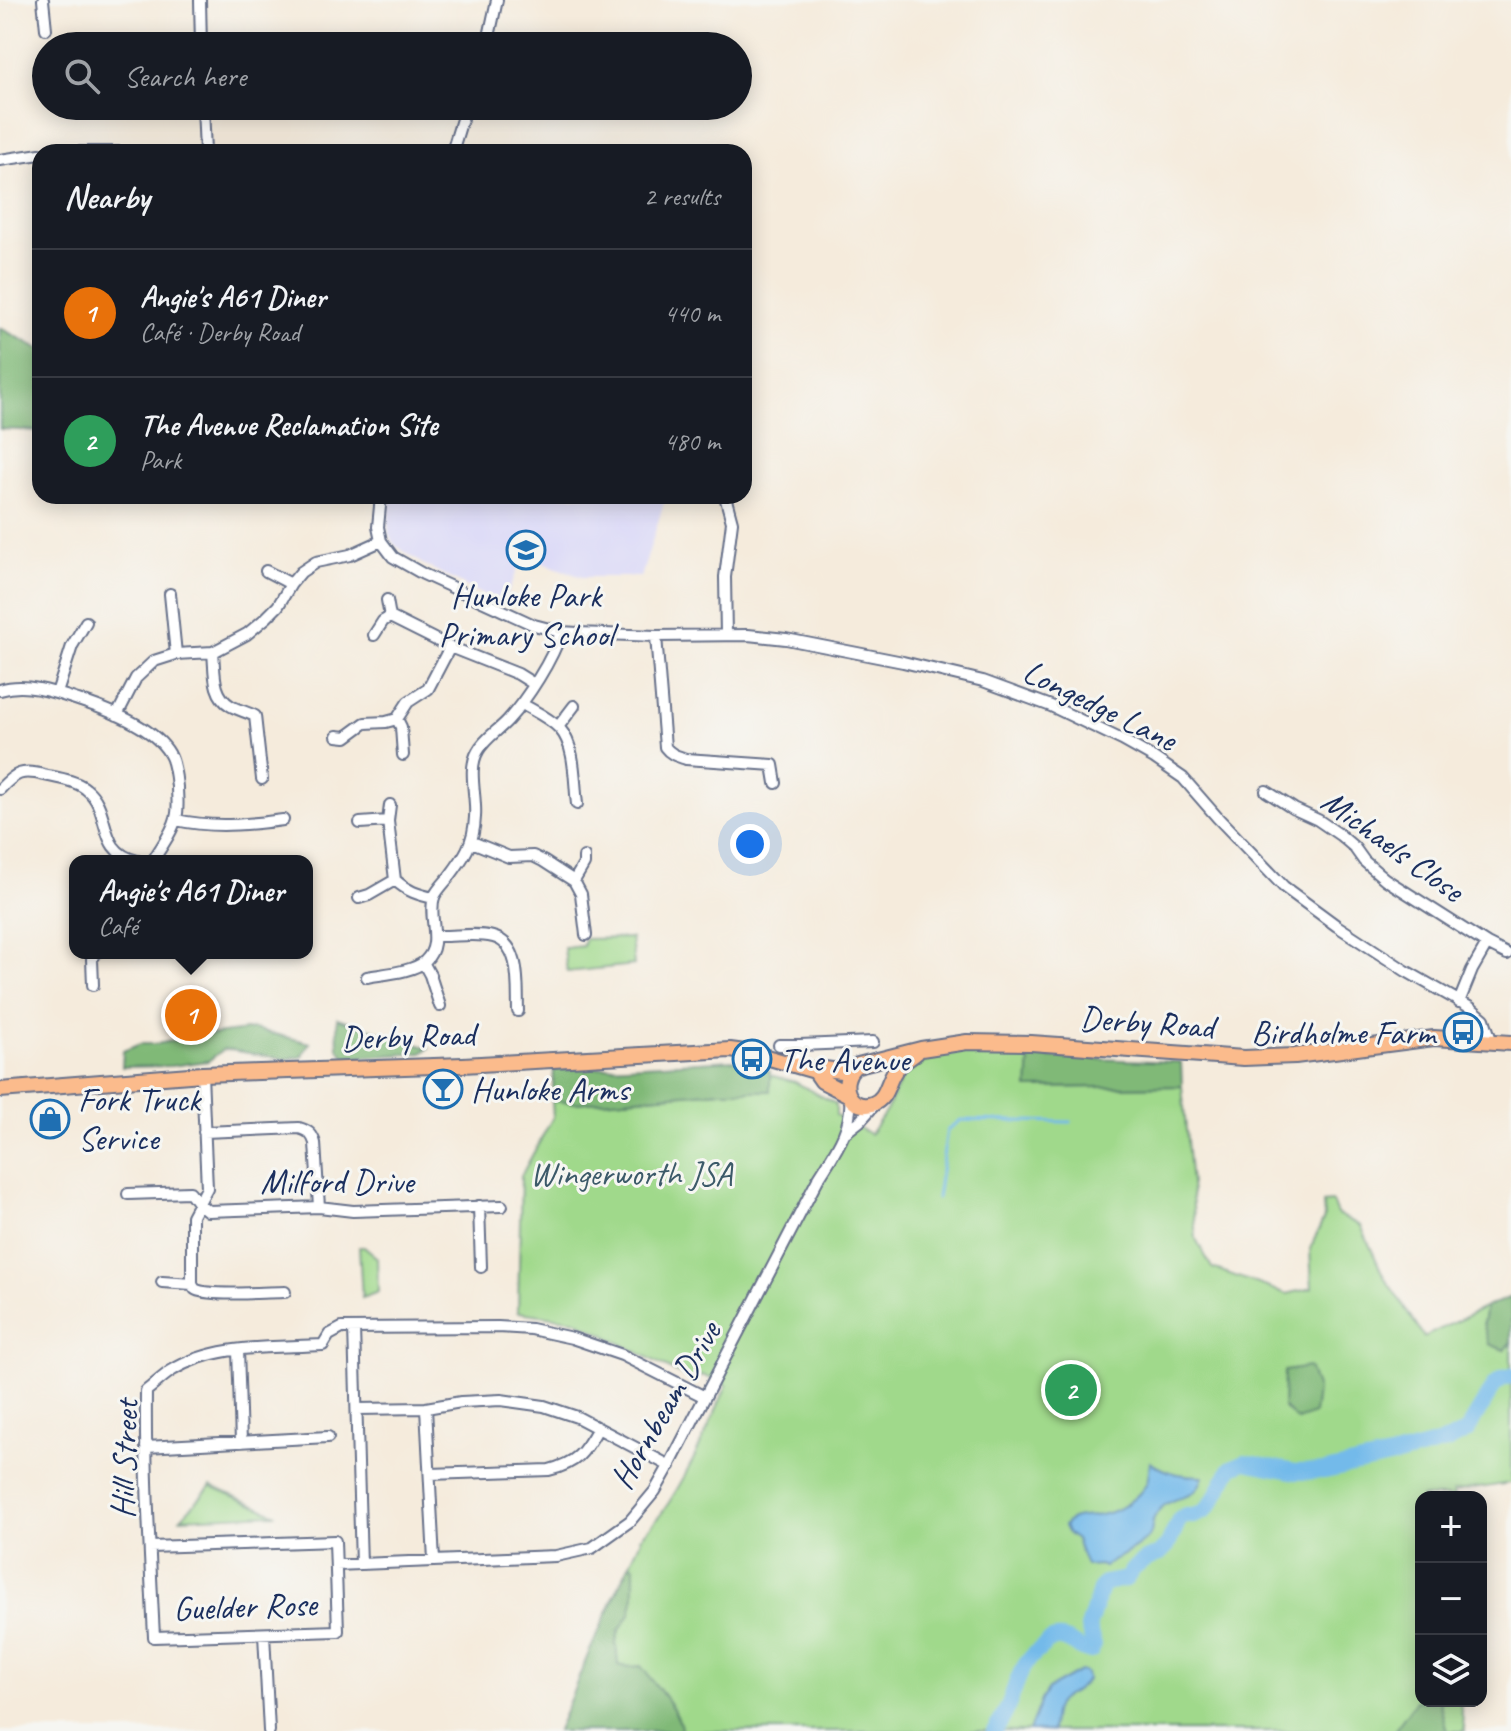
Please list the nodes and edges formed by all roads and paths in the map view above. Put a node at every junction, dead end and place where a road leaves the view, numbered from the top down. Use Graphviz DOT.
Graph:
graph roads {
  1 [pos="43,0"];
  2 [pos="200,0"];
  3 [pos="497,0"];
  4 [pos="46,29"];
  5 [pos="201,32"];
  6 [pos="490,32"];
  7 [pos="204,120"];
  8 [pos="462,120"];
  9 [pos="205,144"];
  10 [pos="454,144"];
  11 [pos="32,155"];
  12 [pos="0,160"];
  13 [pos="380,504"];
  14 [pos="727,504"];
  15 [pos="381,541"];
  16 [pos="266,571"];
  17 [pos="291,584"];
  18 [pos="170,594"];
  19 [pos="387,600"];
  20 [pos="390,617"];
  21 [pos="86,622"];
  22 [pos="561,632"];
  23 [pos="374,635"];
  24 [pos="726,635"];
  25 [pos="656,636"];
  26 [pos="450,647"];
  27 [pos="213,652"];
  28 [pos="176,654"];
  29 [pos="534,684"];
  30 [pos="0,690"];
  31 [pos="57,693"];
  32 [pos="522,704"];
  33 [pos="574,706"];
  34 [pos="117,715"];
  35 [pos="397,719"];
  36 [pos="558,727"];
  37 [pos="337,736"];
  38 [pos="403,755"];
  39 [pos="262,779"];
  40 [pos="776,783"];
  41 [pos="0,789"];
  42 [pos="1266,791"];
  43 [pos="577,804"];
  44 [pos="390,805"];
  45 [pos="176,820"];
  46 [pos="283,820"];
  47 [pos="388,821"];
  48 [pos="360,823"];
  49 [pos="472,842"];
  50 [pos="122,855"];
  51 [pos="157,855"];
  52 [pos="584,857"];
  53 [pos="395,880"];
  54 [pos="574,881"];
  55 [pos="359,898"];
  56 [pos="434,898"];
  57 [pos="586,935"];
  58 [pos="435,936"];
  59 [pos="1487,944"];
  60 [pos="1507,954"];
  61 [pos="92,959"];
  62 [pos="424,964"];
  63 [pos="367,977"];
  64 [pos="93,985"];
  65 [pos="1459,1002"];
  66 [pos="440,1006"];
  67 [pos="518,1011"];
  68 [pos="1491,1040"];
  69 [pos="873,1042"];
  70 [pos="1511,1043"];
  71 [pos="779,1045"];
  72 [pos="800,1045"];
  73 [pos="921,1049"];
  74 [pos="860,1065"];
  75 [pos="796,1066"];
  76 [pos="815,1071"];
  77 [pos="202,1074"];
  78 [pos="887,1087"];
  79 [pos="0,1090"];
  80 [pos="850,1096"];
  81 [pos="878,1101"];
  82 [pos="204,1132"];
  83 [pos="846,1132"];
  84 [pos="128,1194"];
  85 [pos="198,1203"];
  86 [pos="479,1206"];
  87 [pos="502,1206"];
  88 [pos="319,1207"];
  89 [pos="481,1267"];
  90 [pos="162,1282"];
  91 [pos="192,1284"];
  92 [pos="285,1292"];
  93 [pos="354,1328"];
  94 [pos="238,1350"];
  95 [pos="705,1397"];
  96 [pos="426,1408"];
  97 [pos="357,1409"];
  98 [pos="598,1428"];
  99 [pos="328,1437"];
  100 [pos="241,1442"];
  101 [pos="146,1447"];
  102 [pos="670,1466"];
  103 [pos="430,1474"];
  104 [pos="150,1547"];
  105 [pos="434,1561"];
  106 [pos="361,1564"];
  107 [pos="336,1565"];
  108 [pos="264,1634"];
  109 [pos="154,1637"];
  110 [pos="269,1731"];
  1 -- 4 [label="street"];
  2 -- 5 [label="street"];
  3 -- 6 [label="street"];
  7 -- 9 [label="street"];
  8 -- 10 [label="street"];
  11 -- 12 [label="street"];
  13 -- 15 [label="street"];
  14 -- 24 [label="street"];
  15 -- 17 [label="street"];
  15 -- 22 [label="street, Longedge Lane"];
  16 -- 17 [label="street"];
  17 -- 27 [label="street"];
  18 -- 28 [label="street"];
  19 -- 20 [label="street"];
  20 -- 23 [label="street"];
  20 -- 26 [label="street"];
  21 -- 31 [label="street"];
  22 -- 25 [label="street, Longedge Lane"];
  22 -- 29 [label="street"];
  24 -- 25 [label="street, Longedge Lane"];
  24 -- 65 [label="street, Longedge Lane"];
  25 -- 40 [label="street"];
  26 -- 29 [label="street"];
  26 -- 35 [label="street"];
  27 -- 28 [label="street"];
  27 -- 39 [label="street"];
  28 -- 34 [label="street"];
  29 -- 32 [label="street"];
  30 -- 31 [label="street"];
  31 -- 34 [label="street"];
  32 -- 36 [label="street"];
  32 -- 49 [label="street"];
  33 -- 36 [label="street"];
  34 -- 45 [label="street"];
  35 -- 37 [label="street"];
  35 -- 38 [label="street"];
  36 -- 43 [label="street"];
  41 -- 50 [label="street"];
  42 -- 59 [label="street, Michaels Close"];
  44 -- 47 [label="street"];
  45 -- 46 [label="street"];
  45 -- 51 [label="street"];
  47 -- 48 [label="street"];
  47 -- 53 [label="street"];
  49 -- 54 [label="street"];
  49 -- 56 [label="street"];
  52 -- 54 [label="street"];
  53 -- 55 [label="street"];
  53 -- 56 [label="street"];
  54 -- 57 [label="street"];
  56 -- 58 [label="street"];
  58 -- 62 [label="street"];
  58 -- 67 [label="street"];
  59 -- 60 [label="street, Michaels Close"];
  59 -- 65 [label="street"];
  61 -- 64 [label="street"];
  62 -- 63 [label="street"];
  62 -- 66 [label="street"];
  65 -- 68 [label="street, Longedge Lane"];
  68 -- 70 [label="highway, Derby Road"];
  68 -- 73 [label="highway, Derby Road"];
  69 -- 72 [label="street"];
  71 -- 72 [label="street"];
  72 -- 75 [label="street"];
  73 -- 74 [label="highway, Derby Road"];
  73 -- 78 [label="highway"];
  74 -- 76 [label="highway, Derby Road"];
  74 -- 78 [label="highway"];
  74 -- 80 [label="highway"];
  75 -- 76 [label="highway, Derby Road"];
  75 -- 77 [label="highway, Derby Road"];
  76 -- 80 [label="highway, Derby Road"];
  77 -- 79 [label="highway, Derby Road"];
  77 -- 82 [label="street"];
  78 -- 81 [label="highway"];
  80 -- 81 [label="highway"];
  80 -- 83 [label="street, Hornbeam Drive"];
  81 -- 83 [label="street, Hornbeam Drive"];
  82 -- 85 [label="street"];
  82 -- 88 [label="street"];
  83 -- 95 [label="street, Hornbeam Drive"];
  84 -- 85 [label="street, Milford Drive"];
  85 -- 88 [label="street, Milford Drive"];
  85 -- 91 [label="street"];
  86 -- 87 [label="street, Milford Drive"];
  86 -- 88 [label="street, Milford Drive"];
  86 -- 89 [label="street"];
  90 -- 91 [label="street"];
  91 -- 92 [label="street"];
  93 -- 94 [label="street, Hill Street"];
  93 -- 95 [label="street, Hill Street"];
  93 -- 97 [label="street"];
  94 -- 100 [label="street"];
  94 -- 101 [label="street, Hill Street"];
  95 -- 102 [label="street, Hornbeam Drive"];
  96 -- 97 [label="street"];
  96 -- 98 [label="street"];
  96 -- 103 [label="street"];
  97 -- 106 [label="street"];
  98 -- 102 [label="street"];
  98 -- 103 [label="street"];
  99 -- 100 [label="street"];
  100 -- 101 [label="street"];
  101 -- 104 [label="street, Hill Street"];
  102 -- 105 [label="street, Hornbeam Drive"];
  103 -- 105 [label="street"];
  104 -- 107 [label="street"];
  104 -- 109 [label="street, Hill Street"];
  105 -- 106 [label="street, Hornbeam Drive"];
  106 -- 107 [label="street, Hornbeam Drive"];
  107 -- 108 [label="street, Guelder Rose"];
  108 -- 109 [label="street, Guelder Rose"];
  108 -- 110 [label="street"];
}
